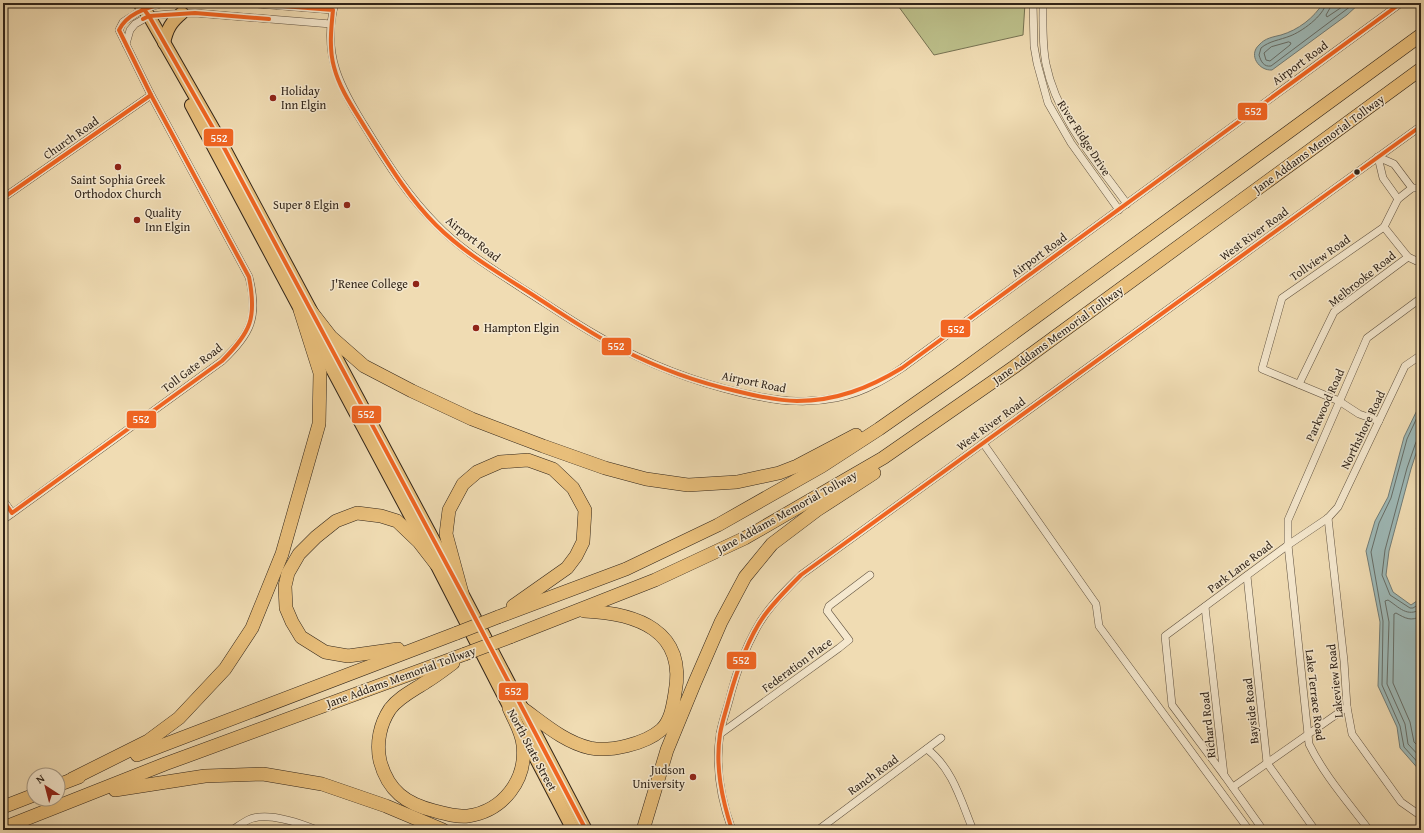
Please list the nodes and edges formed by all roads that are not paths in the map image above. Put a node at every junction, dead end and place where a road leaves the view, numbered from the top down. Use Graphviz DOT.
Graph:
graph roads {
  1 [pos="164,3"];
  2 [pos="246,3"];
  3 [pos="1033,3"];
  4 [pos="1043,3"];
  5 [pos="1401,3"];
  6 [pos="334,6"];
  7 [pos="144,12"];
  8 [pos="182,14"];
  9 [pos="331,24"];
  10 [pos="1421,35"];
  11 [pos="164,42"];
  12 [pos="126,44"];
  13 [pos="1421,69"];
  14 [pos="1048,70"];
  15 [pos="1038,72"];
  16 [pos="151,95"];
  17 [pos="1421,126"];
  18 [pos="1378,157"];
  19 [pos="1412,188"];
  20 [pos="1421,188"];
  21 [pos="3,198"];
  22 [pos="1398,199"];
  23 [pos="1127,204"];
  24 [pos="1119,210"];
  25 [pos="1384,227"];
  26 [pos="1408,257"];
  27 [pos="1421,263"];
  28 [pos="1421,298"];
  29 [pos="305,310"];
  30 [pos="1421,355"];
  31 [pos="1299,384"];
  32 [pos="978,393"];
  33 [pos="1339,401"];
  34 [pos="891,420"];
  35 [pos="1380,421"];
  36 [pos="983,443"];
  37 [pos="3,500"];
  38 [pos="12,513"];
  39 [pos="1328,518"];
  40 [pos="3,520"];
  41 [pos="1288,545"];
  42 [pos="436,564"];
  43 [pos="870,575"];
  44 [pos="1247,576"];
  45 [pos="462,593"];
  46 [pos="1205,607"];
  47 [pos="578,611"];
  48 [pos="498,616"];
  49 [pos="424,645"];
  50 [pos="465,654"];
  51 [pos="1347,707"];
  52 [pos="516,708"];
  53 [pos="720,734"];
  54 [pos="1308,735"];
  55 [pos="941,738"];
  56 [pos="927,749"];
  57 [pos="1267,763"];
  58 [pos="1224,775"];
  59 [pos="72,779"];
  60 [pos="66,782"];
  61 [pos="1233,787"];
  62 [pos="90,795"];
  63 [pos="26,798"];
  64 [pos="3,807"];
  65 [pos="1421,816"];
  66 [pos="3,828"];
  67 [pos="823,829"];
  68 [pos="232,830"];
  69 [pos="317,830"];
  70 [pos="443,830"];
  71 [pos="574,830"];
  72 [pos="586,830"];
  73 [pos="643,830"];
  74 [pos="732,830"];
  75 [pos="973,830"];
  76 [pos="1249,830"];
  77 [pos="1263,830"];
  78 [pos="1315,830"];
  79 [pos="1369,830"];
  1 -- 7 [label="street, Toll Gate Road"];
  2 -- 6 [label="street"];
  3 -- 15 [label="street, River Ridge Drive"];
  4 -- 14 [label="street, River Ridge Drive"];
  5 -- 23 [label="street, Airport Road"];
  6 -- 9 [label="street, Airport Road"];
  7 -- 8 [label="street, Toll Gate Road"];
  7 -- 11 [label="main road, North State Street"];
  7 -- 12 [label="street, Toll Gate Road"];
  7 -- 12 [label="street, Toll Gate Road"];
  7 -- 29 [label="main road, North State Street"];
  8 -- 9 [label="street, Toll Gate Road"];
  8 -- 11 [label="main road"];
  9 -- 24 [label="street, Airport Road"];
  10 -- 34 [label="highway, Jane Addams Memorial Tollway"];
  11 -- 29 [label="main road, North State Street"];
  12 -- 16 [label="street, Toll Gate Road"];
  13 -- 32 [label="highway, Jane Addams Memorial Tollway"];
  14 -- 15 [label="street"];
  14 -- 23 [label="street, River Ridge Drive"];
  15 -- 24 [label="street, River Ridge Drive"];
  16 -- 21 [label="street, Church Road"];
  16 -- 38 [label="street, Toll Gate Road"];
  17 -- 18 [label="street, West River Road"];
  18 -- 19 [label="street"];
  18 -- 22 [label="street"];
  18 -- 36 [label="street, West River Road"];
  19 -- 20 [label="street"];
  19 -- 22 [label="street, Tollview Road"];
  22 -- 25 [label="street, Tollview Road"];
  23 -- 24 [label="street, Airport Road"];
  25 -- 26 [label="street"];
  25 -- 31 [label="street, Tollview Road"];
  26 -- 27 [label="street"];
  26 -- 31 [label="street, Melbrooke Road"];
  28 -- 33 [label="street, Parkwood Road"];
  29 -- 34 [label="highway"];
  29 -- 42 [label="main road, North State Street"];
  29 -- 45 [label="main road, North State Street"];
  29 -- 59 [label="highway"];
  30 -- 35 [label="street, Northshore Road"];
  31 -- 33 [label="street"];
  32 -- 47 [label="highway, Jane Addams Memorial Tollway"];
  32 -- 73 [label="highway"];
  33 -- 35 [label="street"];
  33 -- 41 [label="street, Parkwood Road"];
  34 -- 48 [label="highway, Jane Addams Memorial Tollway"];
  35 -- 39 [label="street, Northshore Road"];
  36 -- 53 [label="street, West River Road"];
  36 -- 76 [label="street"];
  37 -- 38 [label="street"];
  38 -- 40 [label="street, Toll Gate Road"];
  39 -- 41 [label="street, Park Lane Road"];
  39 -- 51 [label="street, Lakeview Road"];
  41 -- 44 [label="street, Park Lane Road"];
  41 -- 54 [label="street, Lake Terrace Road"];
  42 -- 49 [label="highway"];
  42 -- 52 [label="main road, North State Street"];
  43 -- 53 [label="street, Federation Place"];
  44 -- 46 [label="street, Park Lane Road"];
  44 -- 57 [label="street, Bayside Road"];
  45 -- 48 [label="highway"];
  45 -- 52 [label="main road, North State Street"];
  46 -- 58 [label="street, Richard Road"];
  46 -- 58 [label="street, Park Lane Road"];
  47 -- 50 [label="highway, Jane Addams Memorial Tollway, bridge"];
  47 -- 52 [label="highway"];
  48 -- 49 [label="highway, Jane Addams Memorial Tollway, bridge"];
  49 -- 59 [label="highway, Jane Addams Memorial Tollway"];
  50 -- 52 [label="highway"];
  50 -- 62 [label="highway, Jane Addams Memorial Tollway"];
  51 -- 54 [label="street"];
  51 -- 65 [label="street, Lakeview Road"];
  52 -- 71 [label="main road, North State Street"];
  52 -- 72 [label="main road, North State Street"];
  53 -- 74 [label="street, West River Road"];
  54 -- 57 [label="street"];
  54 -- 79 [label="street, Lake Terrace Road"];
  55 -- 56 [label="street, Ranch Road"];
  56 -- 67 [label="street, Ranch Road"];
  56 -- 75 [label="street"];
  57 -- 61 [label="street"];
  57 -- 78 [label="street, Bayside Road"];
  58 -- 61 [label="street"];
  59 -- 60 [label="highway, Jane Addams Memorial Tollway"];
  61 -- 77 [label="street"];
  62 -- 66 [label="highway, Jane Addams Memorial Tollway"];
  62 -- 70 [label="highway"];
  63 -- 64 [label="highway"];
  68 -- 69 [label="street"];
}
